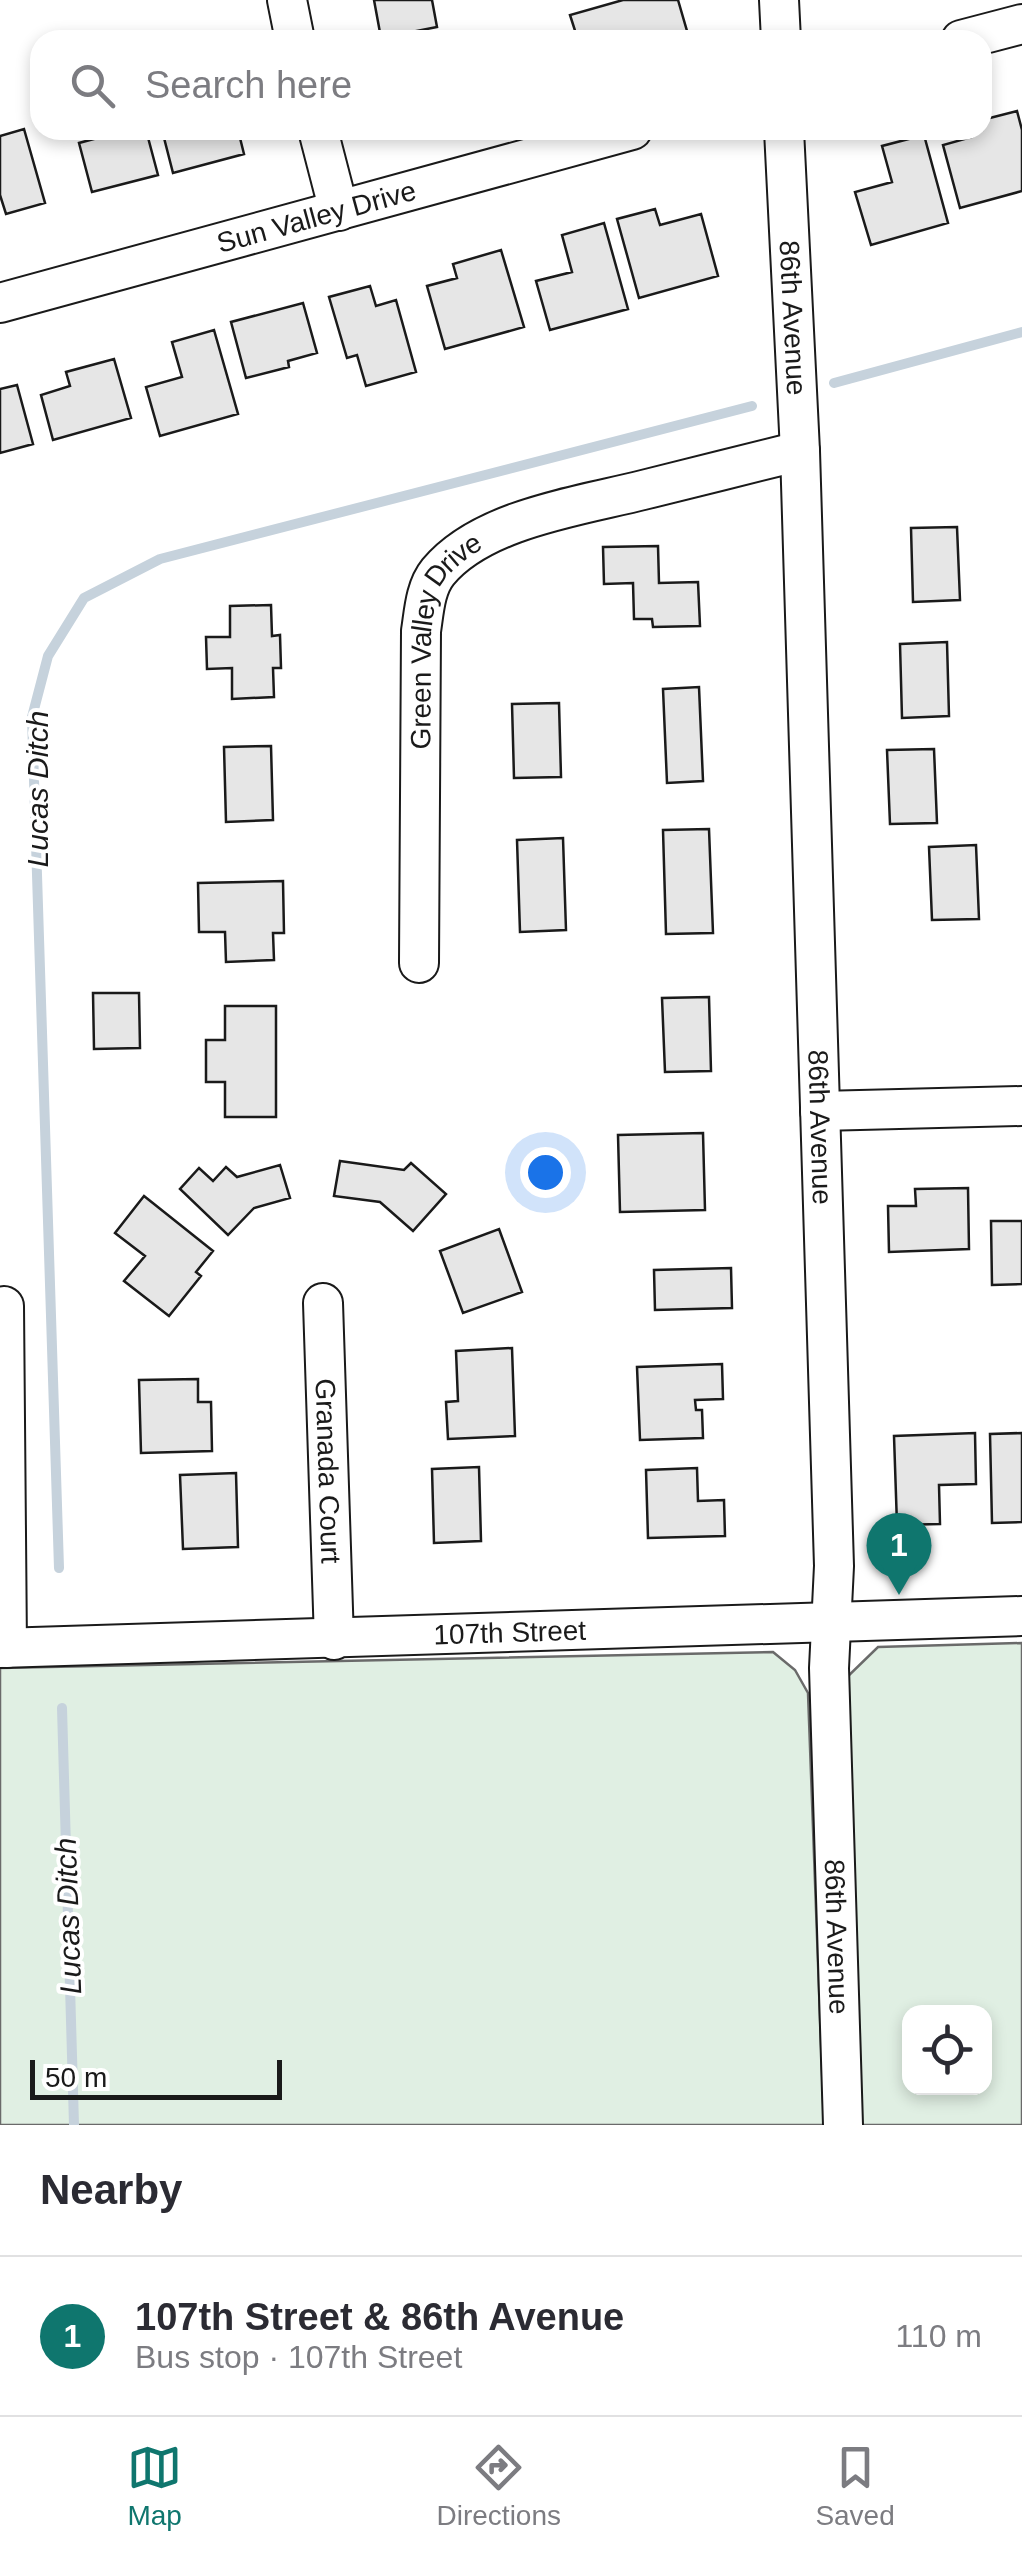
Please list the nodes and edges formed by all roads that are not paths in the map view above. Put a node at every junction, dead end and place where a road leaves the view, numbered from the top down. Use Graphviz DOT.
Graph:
graph roads {
  1 [pos="287,0"];
  2 [pos="779,0"];
  3 [pos="1022,24"];
  4 [pos="293,30"];
  5 [pos="780,30"];
  6 [pos="992,32"];
  7 [pos="321,140"];
  8 [pos="596,140"];
  9 [pos="784,140"];
  10 [pos="339,211"];
  11 [pos="0,304"];
  12 [pos="800,451"];
  13 [pos="419,963"];
  14 [pos="1022,1106"];
  15 [pos="820,1111"];
  16 [pos="323,1304"];
  17 [pos="4,1306"];
  18 [pos="1022,1616"];
  19 [pos="831,1621"];
  20 [pos="334,1640"];
  21 [pos="3,1648"];
  22 [pos="843,2125"];
  1 -- 4 [label="street"];
  2 -- 5 [label="street"];
  3 -- 6 [label="street"];
  7 -- 10 [label="street"];
  8 -- 10 [label="street, Sun Valley Drive"];
  9 -- 12 [label="street, 86th Avenue"];
  10 -- 11 [label="street, Sun Valley Drive"];
  12 -- 13 [label="street, Green Valley Drive"];
  12 -- 15 [label="street, 86th Avenue"];
  14 -- 15 [label="street"];
  15 -- 19 [label="street, 86th Avenue"];
  16 -- 20 [label="street, Granada Court"];
  17 -- 21 [label="street"];
  18 -- 19 [label="street, 107th Street"];
  19 -- 20 [label="street, 107th Street"];
  19 -- 22 [label="street, 86th Avenue"];
  20 -- 21 [label="street, 107th Street"];
}
